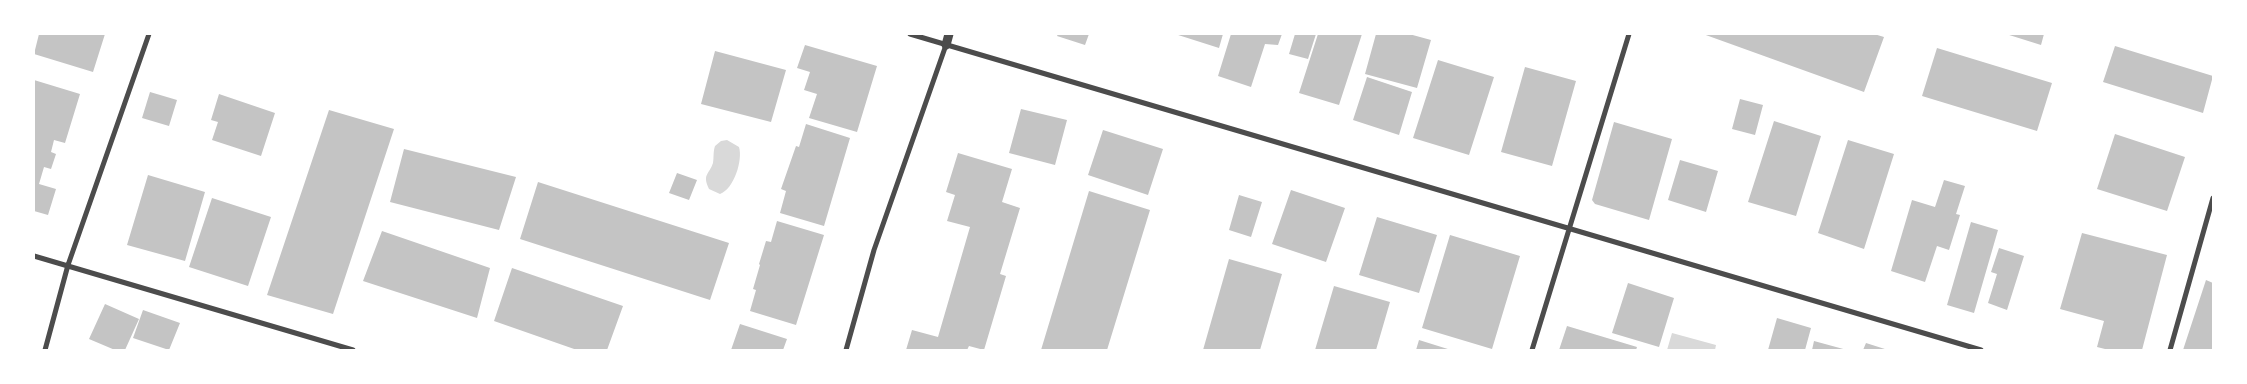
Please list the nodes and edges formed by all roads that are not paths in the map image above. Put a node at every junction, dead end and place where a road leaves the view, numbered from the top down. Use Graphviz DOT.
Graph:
graph roads {
  1 [pos="149,34"];
  2 [pos="910,34"];
  3 [pos="949,34"];
  4 [pos="1630,34"];
  5 [pos="946,45"];
  6 [pos="2213,198"];
  7 [pos="1568,230"];
  8 [pos="34,256"];
  9 [pos="68,265"];
  10 [pos="44,350"];
  11 [pos="353,350"];
  12 [pos="846,350"];
  13 [pos="1532,350"];
  14 [pos="1981,350"];
  15 [pos="2170,350"];
  1 -- 9 [label="street"];
  2 -- 5 [label="street"];
  3 -- 5 [label="street"];
  4 -- 7 [label="street"];
  5 -- 7 [label="street"];
  5 -- 12 [label="street"];
  6 -- 15 [label="street"];
  7 -- 13 [label="street"];
  7 -- 14 [label="street"];
  8 -- 9 [label="street"];
  9 -- 10 [label="street"];
  9 -- 11 [label="street"];
}
